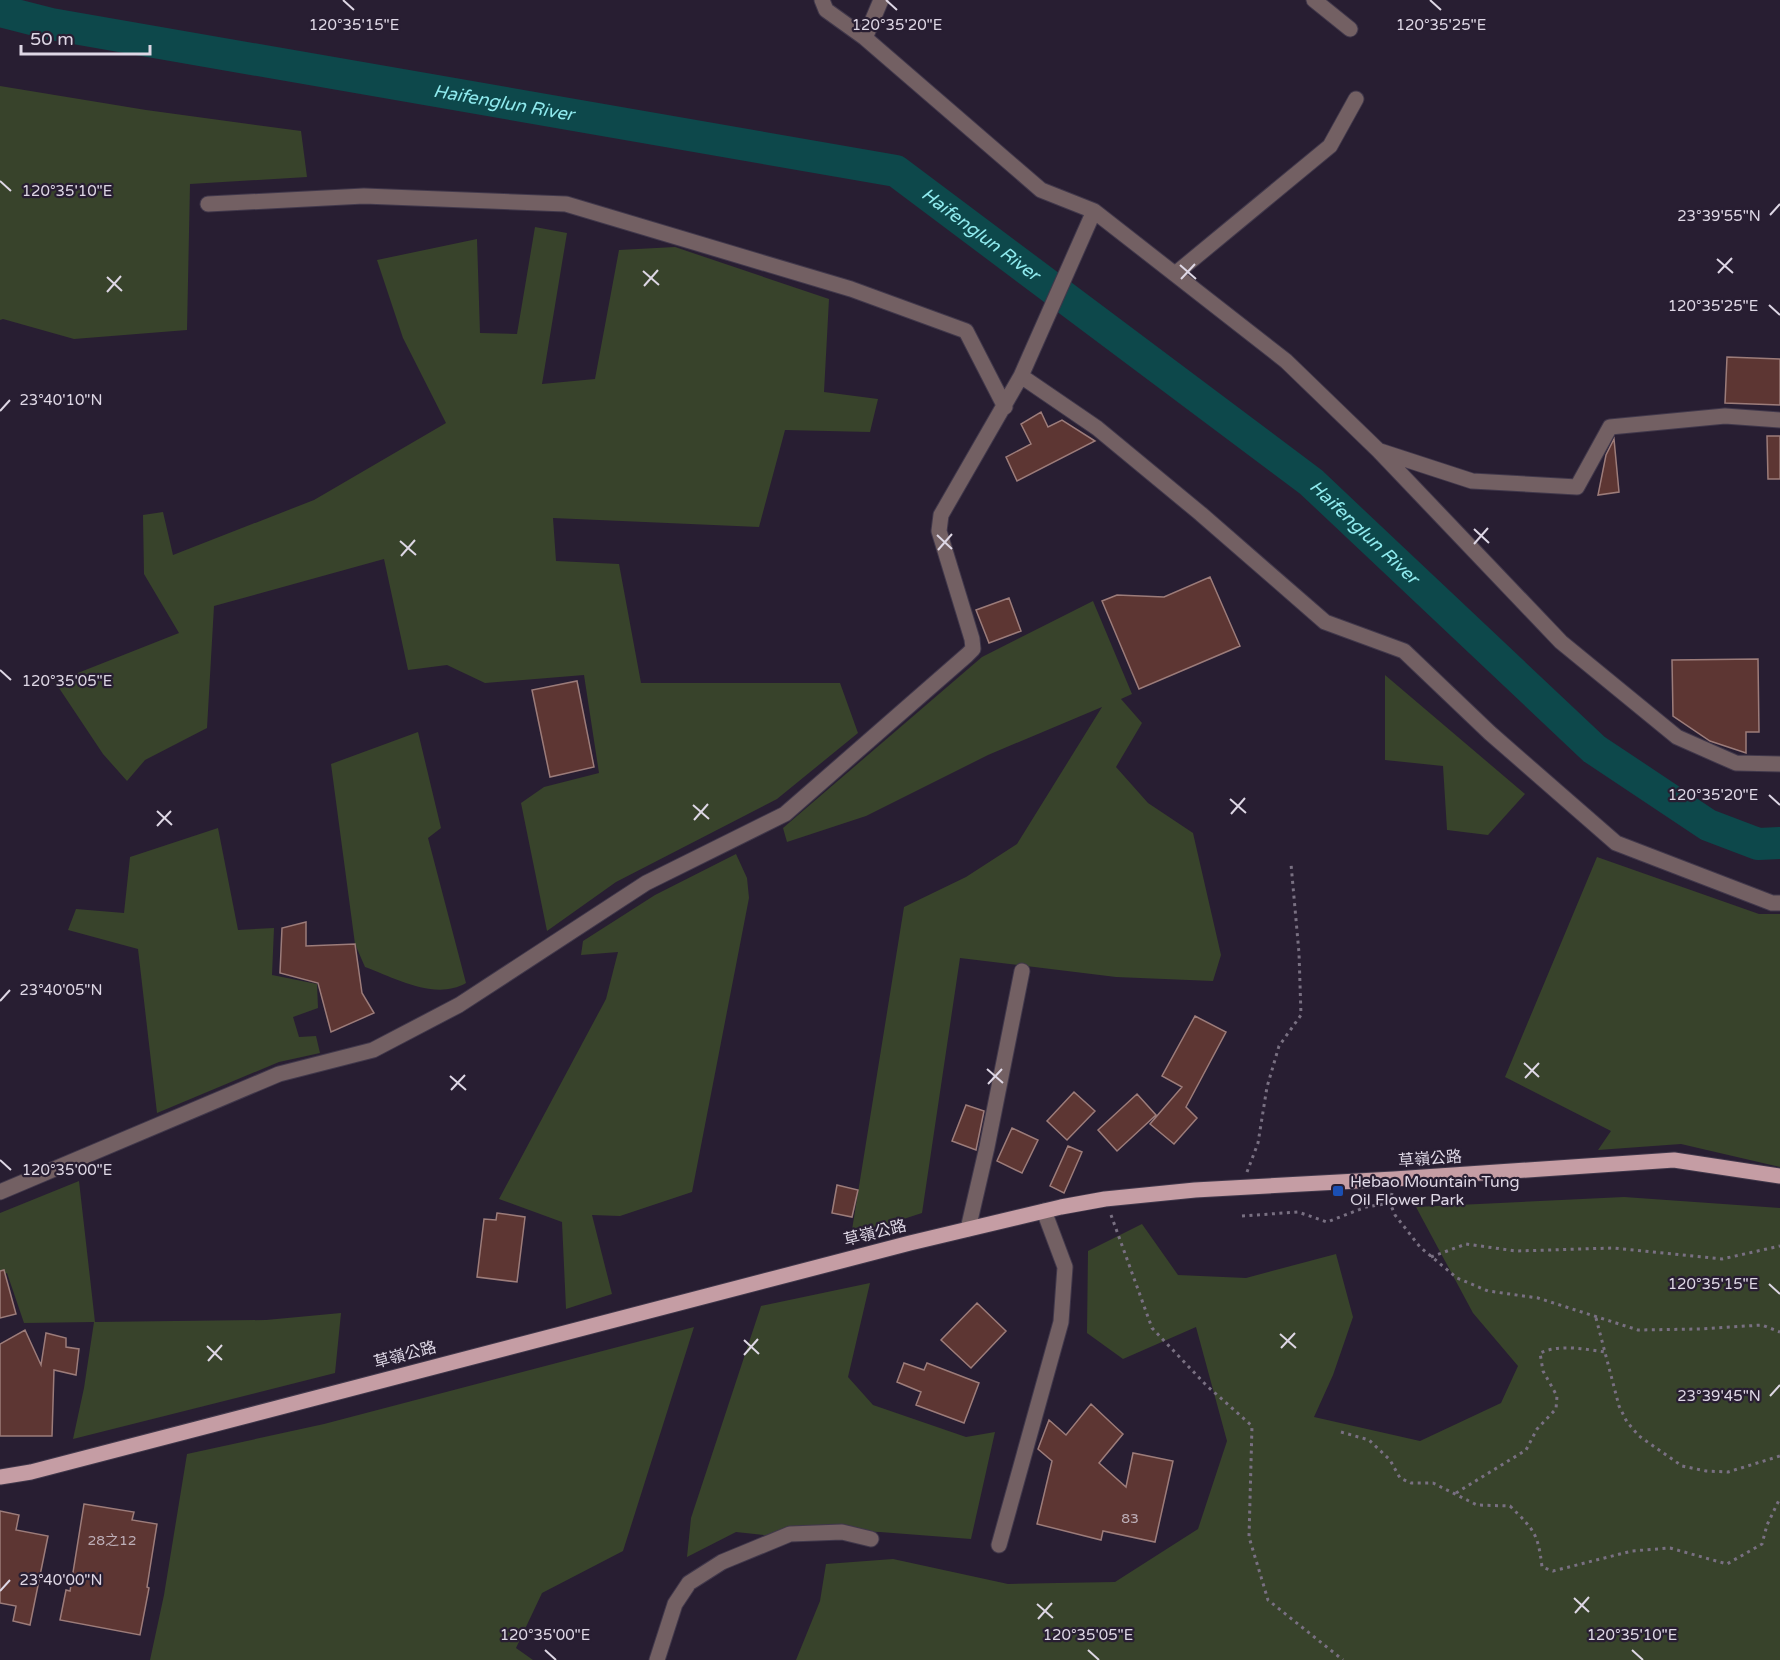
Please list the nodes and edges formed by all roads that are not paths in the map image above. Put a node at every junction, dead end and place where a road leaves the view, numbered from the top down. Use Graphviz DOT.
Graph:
graph roads {
  1 [pos="822,0"];
  2 [pos="881,0"];
  3 [pos="1314,0"];
  4 [pos="1350,29"];
  5 [pos="866,38"];
  6 [pos="1356,99"];
  7 [pos="208,204"];
  8 [pos="1094,211"];
  9 [pos="1175,274"];
  10 [pos="1021,376"];
  11 [pos="1005,407"];
  12 [pos="1780,420"];
  13 [pos="1378,450"];
  14 [pos="1780,765"];
  15 [pos="1780,903"];
  16 [pos="1022,971"];
  17 [pos="1780,1176"];
  18 [pos="0,1191"];
  19 [pos="1044,1211"];
  20 [pos="968,1229"];
  21 [pos="0,1477"];
  22 [pos="871,1539"];
  23 [pos="999,1545"];
  24 [pos="657,1660"];
  1 -- 5 [label="street"];
  2 -- 5 [label="street"];
  3 -- 4 [label="street"];
  5 -- 8 [label="street"];
  6 -- 9 [label="street"];
  7 -- 11 [label="street"];
  8 -- 9 [label="street"];
  8 -- 10 [label="street"];
  9 -- 13 [label="street"];
  10 -- 11 [label="street"];
  10 -- 15 [label="street"];
  11 -- 18 [label="street"];
  12 -- 13 [label="street"];
  13 -- 14 [label="street"];
  16 -- 20 [label="street"];
  17 -- 19 [label="main road, 草嶺公路"];
  19 -- 20 [label="main road, 草嶺公路"];
  19 -- 23 [label="street"];
  20 -- 21 [label="main road, 草嶺公路"];
  22 -- 24 [label="street"];
}
